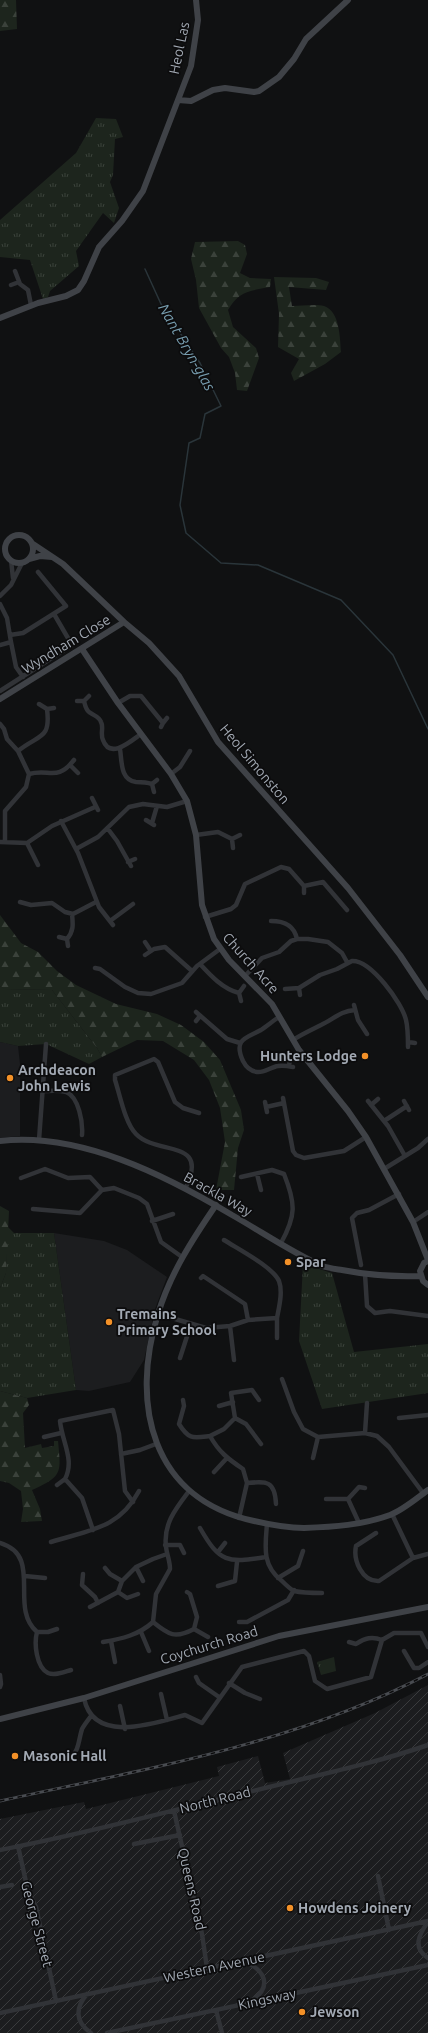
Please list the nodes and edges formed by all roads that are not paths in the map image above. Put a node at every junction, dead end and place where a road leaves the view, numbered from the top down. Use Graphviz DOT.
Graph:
graph roads {
  1 [pos="196,0"];
  2 [pos="348,0"];
  3 [pos="178,100"];
  4 [pos="15,271"];
  5 [pos="19,282"];
  6 [pos="11,286"];
  7 [pos="32,305"];
  8 [pos="0,318"];
  9 [pos="3,543"];
  10 [pos="33,544"];
  11 [pos="3,551"];
  12 [pos="53,557"];
  13 [pos="29,559"];
  14 [pos="10,560"];
  15 [pos="22,563"];
  16 [pos="38,572"];
  17 [pos="13,578"];
  18 [pos="0,596"];
  19 [pos="0,604"];
  20 [pos="54,614"];
  21 [pos="124,622"];
  22 [pos="10,635"];
  23 [pos="11,642"];
  24 [pos="0,645"];
  25 [pos="82,649"];
  26 [pos="23,677"];
  27 [pos="0,690"];
  28 [pos="89,696"];
  29 [pos="0,699"];
  30 [pos="77,701"];
  31 [pos="84,701"];
  32 [pos="118,703"];
  33 [pos="39,704"];
  34 [pos="54,708"];
  35 [pos="47,709"];
  36 [pos="166,718"];
  37 [pos="0,724"];
  38 [pos="141,734"];
  39 [pos="120,749"];
  40 [pos="18,751"];
  41 [pos="193,759"];
  42 [pos="74,760"];
  43 [pos="70,765"];
  44 [pos="78,773"];
  45 [pos="29,774"];
  46 [pos="171,774"];
  47 [pos="158,780"];
  48 [pos="152,784"];
  49 [pos="154,792"];
  50 [pos="92,798"];
  51 [pos="187,801"];
  52 [pos="157,806"];
  53 [pos="146,820"];
  54 [pos="61,821"];
  55 [pos="108,829"];
  56 [pos="196,835"];
  57 [pos="240,835"];
  58 [pos="232,839"];
  59 [pos="2,842"];
  60 [pos="27,843"];
  61 [pos="233,848"];
  62 [pos="76,849"];
  63 [pos="135,859"];
  64 [pos="34,863"];
  65 [pos="304,886"];
  66 [pos="304,893"];
  67 [pos="96,902"];
  68 [pos="133,904"];
  69 [pos="128,908"];
  70 [pos="23,910"];
  71 [pos="346,910"];
  72 [pos="132,913"];
  73 [pos="72,914"];
  74 [pos="281,914"];
  75 [pos="205,917"];
  76 [pos="110,921"];
  77 [pos="271,921"];
  78 [pos="281,921"];
  79 [pos="114,925"];
  80 [pos="59,937"];
  81 [pos="67,939"];
  82 [pos="297,939"];
  83 [pos="146,942"];
  84 [pos="68,946"];
  85 [pos="220,949"];
  86 [pos="151,950"];
  87 [pos="146,955"];
  88 [pos="348,962"];
  89 [pos="200,964"];
  90 [pos="95,968"];
  91 [pos="192,971"];
  92 [pos="245,976"];
  93 [pos="244,986"];
  94 [pos="299,988"];
  95 [pos="285,989"];
  96 [pos="239,992"];
  97 [pos="300,995"];
  98 [pos="428,997"];
  99 [pos="241,1001"];
  100 [pos="354,1004"];
  101 [pos="355,1010"];
  102 [pos="279,1017"];
  103 [pos="196,1022"];
  104 [pos="367,1034"];
  105 [pos="293,1040"];
  106 [pos="240,1043"];
  107 [pos="415,1043"];
  108 [pos="46,1044"];
  109 [pos="290,1059"];
  110 [pos="43,1091"];
  111 [pos="378,1099"];
  112 [pos="409,1110"];
  113 [pos="267,1112"];
  114 [pos="199,1113"];
  115 [pos="384,1120"];
  116 [pos="82,1136"];
  117 [pos="366,1138"];
  118 [pos="428,1139"];
  119 [pos="39,1140"];
  120 [pos="0,1141"];
  121 [pos="405,1156"];
  122 [pos="384,1168"];
  123 [pos="257,1174"];
  124 [pos="241,1177"];
  125 [pos="20,1178"];
  126 [pos="185,1189"];
  127 [pos="102,1190"];
  128 [pos="261,1190"];
  129 [pos="399,1194"];
  130 [pos="216,1205"];
  131 [pos="33,1209"];
  132 [pos="428,1212"];
  133 [pos="173,1214"];
  134 [pos="152,1221"];
  135 [pos="413,1222"];
  136 [pos="224,1240"];
  137 [pos="281,1243"];
  138 [pos="182,1257"];
  139 [pos="428,1260"];
  140 [pos="353,1262"];
  141 [pos="365,1274"];
  142 [pos="421,1276"];
  143 [pos="201,1278"];
  144 [pos="428,1284"];
  145 [pos="158,1314"];
  146 [pos="428,1316"];
  147 [pos="277,1318"];
  148 [pos="248,1320"];
  149 [pos="191,1324"];
  150 [pos="230,1326"];
  151 [pos="277,1338"];
  152 [pos="180,1358"];
  153 [pos="234,1360"];
  154 [pos="282,1379"];
  155 [pos="182,1400"];
  156 [pos="259,1400"];
  157 [pos="233,1402"];
  158 [pos="366,1403"];
  159 [pos="219,1406"];
  160 [pos="428,1415"];
  161 [pos="235,1418"];
  162 [pos="399,1418"];
  163 [pos="61,1433"];
  164 [pos="365,1433"];
  165 [pos="210,1436"];
  166 [pos="44,1437"];
  167 [pos="318,1437"];
  168 [pos="156,1444"];
  169 [pos="261,1444"];
  170 [pos="121,1454"];
  171 [pos="227,1458"];
  172 [pos="313,1458"];
  173 [pos="214,1472"];
  174 [pos="65,1479"];
  175 [pos="246,1483"];
  176 [pos="57,1485"];
  177 [pos="365,1488"];
  178 [pos="139,1491"];
  179 [pos="189,1491"];
  180 [pos="426,1491"];
  181 [pos="348,1499"];
  182 [pos="326,1500"];
  183 [pos="133,1502"];
  184 [pos="276,1504"];
  185 [pos="392,1514"];
  186 [pos="239,1518"];
  187 [pos="359,1523"];
  188 [pos="267,1524"];
  189 [pos="200,1528"];
  190 [pos="93,1530"];
  191 [pos="376,1533"];
  192 [pos="51,1542"];
  193 [pos="0,1543"];
  194 [pos="225,1543"];
  195 [pos="165,1544"];
  196 [pos="303,1551"];
  197 [pos="218,1552"];
  198 [pos="184,1553"];
  199 [pos="167,1554"];
  200 [pos="428,1554"];
  201 [pos="266,1557"];
  202 [pos="413,1558"];
  203 [pos="237,1562"];
  204 [pos="136,1567"];
  205 [pos="105,1568"];
  206 [pos="83,1574"];
  207 [pos="25,1576"];
  208 [pos="44,1578"];
  209 [pos="278,1578"];
  210 [pos="122,1581"];
  211 [pos="143,1581"];
  212 [pos="218,1586"];
  213 [pos="294,1590"];
  214 [pos="118,1592"];
  215 [pos="187,1592"];
  216 [pos="322,1593"];
  217 [pos="138,1594"];
  218 [pos="98,1603"];
  219 [pos="90,1607"];
  220 [pos="428,1607"];
  221 [pos="153,1622"];
  222 [pos="239,1622"];
  223 [pos="57,1629"];
  224 [pos="194,1629"];
  225 [pos="37,1632"];
  226 [pos="141,1632"];
  227 [pos="208,1637"];
  228 [pos="382,1640"];
  229 [pos="111,1641"];
  230 [pos="103,1642"];
  231 [pos="348,1642"];
  232 [pos="428,1647"];
  233 [pos="404,1650"];
  234 [pos="149,1651"];
  235 [pos="115,1662"];
  236 [pos="428,1662"];
  237 [pos="71,1670"];
  238 [pos="0,1675"];
  239 [pos="196,1677"];
  240 [pos="229,1683"];
  241 [pos="0,1687"];
  242 [pos="161,1694"];
  243 [pos="219,1697"];
  244 [pos="84,1698"];
  245 [pos="260,1699"];
  246 [pos="162,1702"];
  247 [pos="156,1703"];
  248 [pos="120,1706"];
  249 [pos="91,1716"];
  250 [pos="0,1719"];
  251 [pos="167,1720"];
  252 [pos="125,1729"];
  253 [pos="428,1745"];
  254 [pos="56,1759"];
  255 [pos="174,1810"];
  256 [pos="180,1835"];
  257 [pos="134,1844"];
  258 [pos="18,1846"];
  259 [pos="0,1850"];
  260 [pos="378,1876"];
  261 [pos="12,1884"];
  262 [pos="0,1887"];
  263 [pos="428,1922"];
  264 [pos="389,1930"];
  265 [pos="428,1958"];
  266 [pos="243,1961"];
  267 [pos="428,1964"];
  268 [pos="207,1968"];
  269 [pos="87,1994"];
  270 [pos="56,2001"];
  271 [pos="248,2003"];
  272 [pos="216,2010"];
  273 [pos="0,2012"];
  274 [pos="91,2033"];
  275 [pos="107,2033"];
  276 [pos="222,2033"];
  1 -- 3 [label="street, Heol Las"];
  2 -- 3 [label="street"];
  3 -- 7 [label="street, Heol Las"];
  4 -- 5 [label="street"];
  5 -- 6 [label="street"];
  5 -- 7 [label="street"];
  7 -- 8 [label="street"];
  9 -- 10 [label="street"];
  9 -- 11 [label="street"];
  10 -- 12 [label="street, Heol Simonston"];
  10 -- 13 [label="street"];
  11 -- 14 [label="street"];
  12 -- 13 [label="street"];
  12 -- 21 [label="street, Heol Simonston"];
  13 -- 15 [label="street"];
  14 -- 15 [label="street"];
  14 -- 17 [label="street"];
  15 -- 17 [label="street"];
  16 -- 20 [label="street"];
  17 -- 18 [label="street"];
  19 -- 22 [label="street"];
  20 -- 22 [label="street"];
  20 -- 26 [label="street"];
  21 -- 25 [label="street, Wyndham Close"];
  21 -- 98 [label="street, Heol Simonston"];
  22 -- 23 [label="street"];
  23 -- 24 [label="street"];
  23 -- 26 [label="street"];
  25 -- 29 [label="street, Wyndham Close"];
  25 -- 32 [label="street, Church Acre"];
  26 -- 27 [label="street"];
  28 -- 31 [label="street"];
  30 -- 31 [label="street"];
  31 -- 39 [label="street"];
  32 -- 36 [label="street"];
  32 -- 38 [label="street, Church Acre"];
  33 -- 35 [label="street"];
  34 -- 35 [label="street"];
  35 -- 40 [label="street"];
  37 -- 40 [label="street"];
  38 -- 39 [label="street"];
  38 -- 46 [label="street, Church Acre"];
  39 -- 48 [label="street"];
  40 -- 45 [label="street"];
  41 -- 46 [label="street"];
  42 -- 43 [label="street"];
  43 -- 44 [label="street"];
  43 -- 45 [label="street"];
  45 -- 59 [label="street"];
  46 -- 51 [label="street, Church Acre"];
  47 -- 48 [label="street"];
  48 -- 49 [label="street"];
  50 -- 54 [label="street"];
  51 -- 52 [label="street"];
  51 -- 56 [label="street, Church Acre"];
  52 -- 53 [label="street"];
  52 -- 55 [label="street"];
  54 -- 60 [label="street"];
  54 -- 62 [label="street"];
  55 -- 62 [label="street"];
  55 -- 63 [label="street"];
  56 -- 58 [label="street"];
  56 -- 75 [label="street, Church Acre"];
  57 -- 58 [label="street"];
  58 -- 61 [label="street"];
  59 -- 60 [label="street"];
  60 -- 64 [label="street"];
  62 -- 67 [label="street"];
  65 -- 66 [label="street"];
  65 -- 71 [label="street"];
  65 -- 75 [label="street"];
  67 -- 73 [label="street"];
  67 -- 76 [label="street"];
  68 -- 69 [label="street"];
  69 -- 72 [label="street"];
  69 -- 76 [label="street"];
  70 -- 73 [label="street"];
  73 -- 81 [label="street"];
  74 -- 78 [label="street"];
  75 -- 85 [label="street, Church Acre"];
  76 -- 79 [label="street"];
  77 -- 78 [label="street"];
  78 -- 82 [label="street"];
  80 -- 81 [label="street"];
  81 -- 84 [label="street"];
  82 -- 88 [label="street"];
  82 -- 92 [label="street"];
  83 -- 86 [label="street"];
  85 -- 89 [label="street"];
  85 -- 92 [label="street, Church Acre"];
  86 -- 87 [label="street"];
  86 -- 91 [label="street"];
  88 -- 94 [label="street"];
  88 -- 107 [label="street"];
  89 -- 91 [label="street"];
  89 -- 96 [label="street"];
  90 -- 91 [label="street"];
  92 -- 102 [label="street, Church Acre"];
  93 -- 96 [label="street"];
  94 -- 95 [label="street"];
  94 -- 97 [label="street"];
  96 -- 99 [label="street"];
  100 -- 101 [label="street"];
  101 -- 104 [label="street"];
  101 -- 105 [label="street"];
  102 -- 105 [label="street, Church Acre"];
  102 -- 106 [label="street"];
  103 -- 106 [label="street"];
  105 -- 117 [label="street, Church Acre"];
  106 -- 109 [label="street"];
  108 -- 110 [label="street"];
  110 -- 116 [label="street"];
  110 -- 119 [label="street"];
  111 -- 115 [label="street"];
  112 -- 115 [label="street"];
  113 -- 117 [label="street"];
  114 -- 126 [label="street"];
  115 -- 121 [label="street"];
  117 -- 122 [label="street, Church Acre"];
  118 -- 121 [label="street"];
  119 -- 120 [label="street, Brackla Way"];
  119 -- 126 [label="street, Brackla Way"];
  121 -- 122 [label="street"];
  122 -- 129 [label="street, Church Acre"];
  123 -- 124 [label="street"];
  123 -- 128 [label="street"];
  123 -- 137 [label="street"];
  125 -- 127 [label="street"];
  126 -- 130 [label="street, Brackla Way"];
  127 -- 131 [label="street"];
  127 -- 134 [label="street"];
  129 -- 135 [label="street, Church Acre"];
  129 -- 140 [label="street"];
  130 -- 137 [label="street, Brackla Way"];
  130 -- 138 [label="street"];
  132 -- 135 [label="street"];
  133 -- 134 [label="street"];
  134 -- 138 [label="street"];
  135 -- 139 [label="street, Church Acre"];
  136 -- 147 [label="street"];
  137 -- 141 [label="street, Brackla Way"];
  138 -- 145 [label="street"];
  139 -- 142 [label="street"];
  141 -- 142 [label="street, Brackla Way"];
  141 -- 146 [label="street"];
  142 -- 144 [label="street"];
  143 -- 148 [label="street"];
  145 -- 149 [label="street"];
  145 -- 168 [label="street"];
  147 -- 148 [label="street"];
  147 -- 151 [label="street"];
  148 -- 150 [label="street"];
  149 -- 150 [label="street"];
  149 -- 152 [label="street"];
  150 -- 153 [label="street"];
  154 -- 167 [label="street"];
  155 -- 165 [label="street"];
  156 -- 157 [label="street"];
  157 -- 159 [label="street"];
  157 -- 161 [label="street"];
  158 -- 164 [label="street"];
  160 -- 162 [label="street"];
  161 -- 165 [label="street"];
  161 -- 169 [label="street"];
  163 -- 166 [label="street"];
  163 -- 170 [label="street"];
  163 -- 174 [label="street"];
  164 -- 167 [label="street"];
  164 -- 180 [label="street"];
  165 -- 171 [label="street"];
  167 -- 172 [label="street"];
  168 -- 170 [label="street"];
  168 -- 179 [label="street"];
  170 -- 183 [label="street"];
  171 -- 173 [label="street"];
  171 -- 175 [label="street"];
  174 -- 176 [label="street"];
  174 -- 190 [label="street"];
  175 -- 184 [label="street"];
  175 -- 186 [label="street"];
  177 -- 181 [label="street"];
  178 -- 183 [label="street"];
  179 -- 186 [label="street"];
  179 -- 195 [label="street"];
  180 -- 185 [label="street"];
  181 -- 182 [label="street"];
  181 -- 187 [label="street"];
  183 -- 190 [label="street"];
  185 -- 187 [label="street"];
  185 -- 202 [label="street"];
  186 -- 188 [label="street"];
  187 -- 188 [label="street"];
  188 -- 201 [label="street"];
  189 -- 197 [label="street"];
  190 -- 192 [label="street"];
  191 -- 202 [label="street"];
  193 -- 207 [label="street"];
  194 -- 197 [label="street"];
  195 -- 198 [label="street"];
  195 -- 199 [label="street"];
  196 -- 209 [label="street"];
  197 -- 203 [label="street"];
  199 -- 204 [label="street"];
  199 -- 221 [label="street"];
  200 -- 202 [label="street"];
  201 -- 203 [label="street"];
  201 -- 209 [label="street"];
  203 -- 212 [label="street"];
  204 -- 210 [label="street"];
  204 -- 211 [label="street"];
  205 -- 210 [label="street"];
  206 -- 218 [label="street"];
  207 -- 208 [label="street"];
  207 -- 225 [label="street"];
  209 -- 213 [label="street"];
  210 -- 214 [label="street"];
  213 -- 216 [label="street"];
  213 -- 222 [label="street"];
  214 -- 217 [label="street"];
  214 -- 218 [label="street"];
  215 -- 224 [label="street"];
  218 -- 219 [label="street"];
  220 -- 244 [label="street, Coychurch Road"];
  221 -- 224 [label="street"];
  221 -- 226 [label="street"];
  223 -- 225 [label="street"];
  224 -- 227 [label="street"];
  225 -- 237 [label="street"];
  226 -- 229 [label="street"];
  226 -- 234 [label="street"];
  228 -- 231 [label="street"];
  228 -- 232 [label="street"];
  228 -- 240 [label="street"];
  229 -- 230 [label="street"];
  229 -- 235 [label="street"];
  233 -- 236 [label="street"];
  238 -- 241 [label="street"];
  239 -- 243 [label="street"];
  240 -- 243 [label="street"];
  240 -- 245 [label="street"];
  242 -- 246 [label="street"];
  243 -- 251 [label="street"];
  244 -- 249 [label="street"];
  244 -- 250 [label="street, Coychurch Road"];
  246 -- 247 [label="street"];
  246 -- 251 [label="street"];
  248 -- 252 [label="street"];
  249 -- 252 [label="street"];
  249 -- 254 [label="street"];
  251 -- 252 [label="street"];
  253 -- 255 [label="street, North Road"];
  255 -- 256 [label="street, Queens Road"];
  255 -- 258 [label="street, North Road"];
  256 -- 257 [label="street"];
  256 -- 268 [label="street, Queens Road"];
  258 -- 259 [label="street, North Road"];
  258 -- 270 [label="street, George Street"];
  260 -- 264 [label="street"];
  261 -- 262 [label="street"];
  263 -- 264 [label="street, Western Avenue"];
  263 -- 265 [label="street"];
  264 -- 266 [label="street, Western Avenue"];
  266 -- 268 [label="street, Western Avenue"];
  266 -- 271 [label="street"];
  267 -- 271 [label="street, Kingsway"];
  268 -- 269 [label="street, Western Avenue"];
  269 -- 270 [label="street, Western Avenue"];
  269 -- 274 [label="street"];
  270 -- 273 [label="street, Western Avenue"];
  271 -- 272 [label="street, Kingsway"];
  272 -- 275 [label="street, Kingsway"];
  272 -- 276 [label="street"];
}
